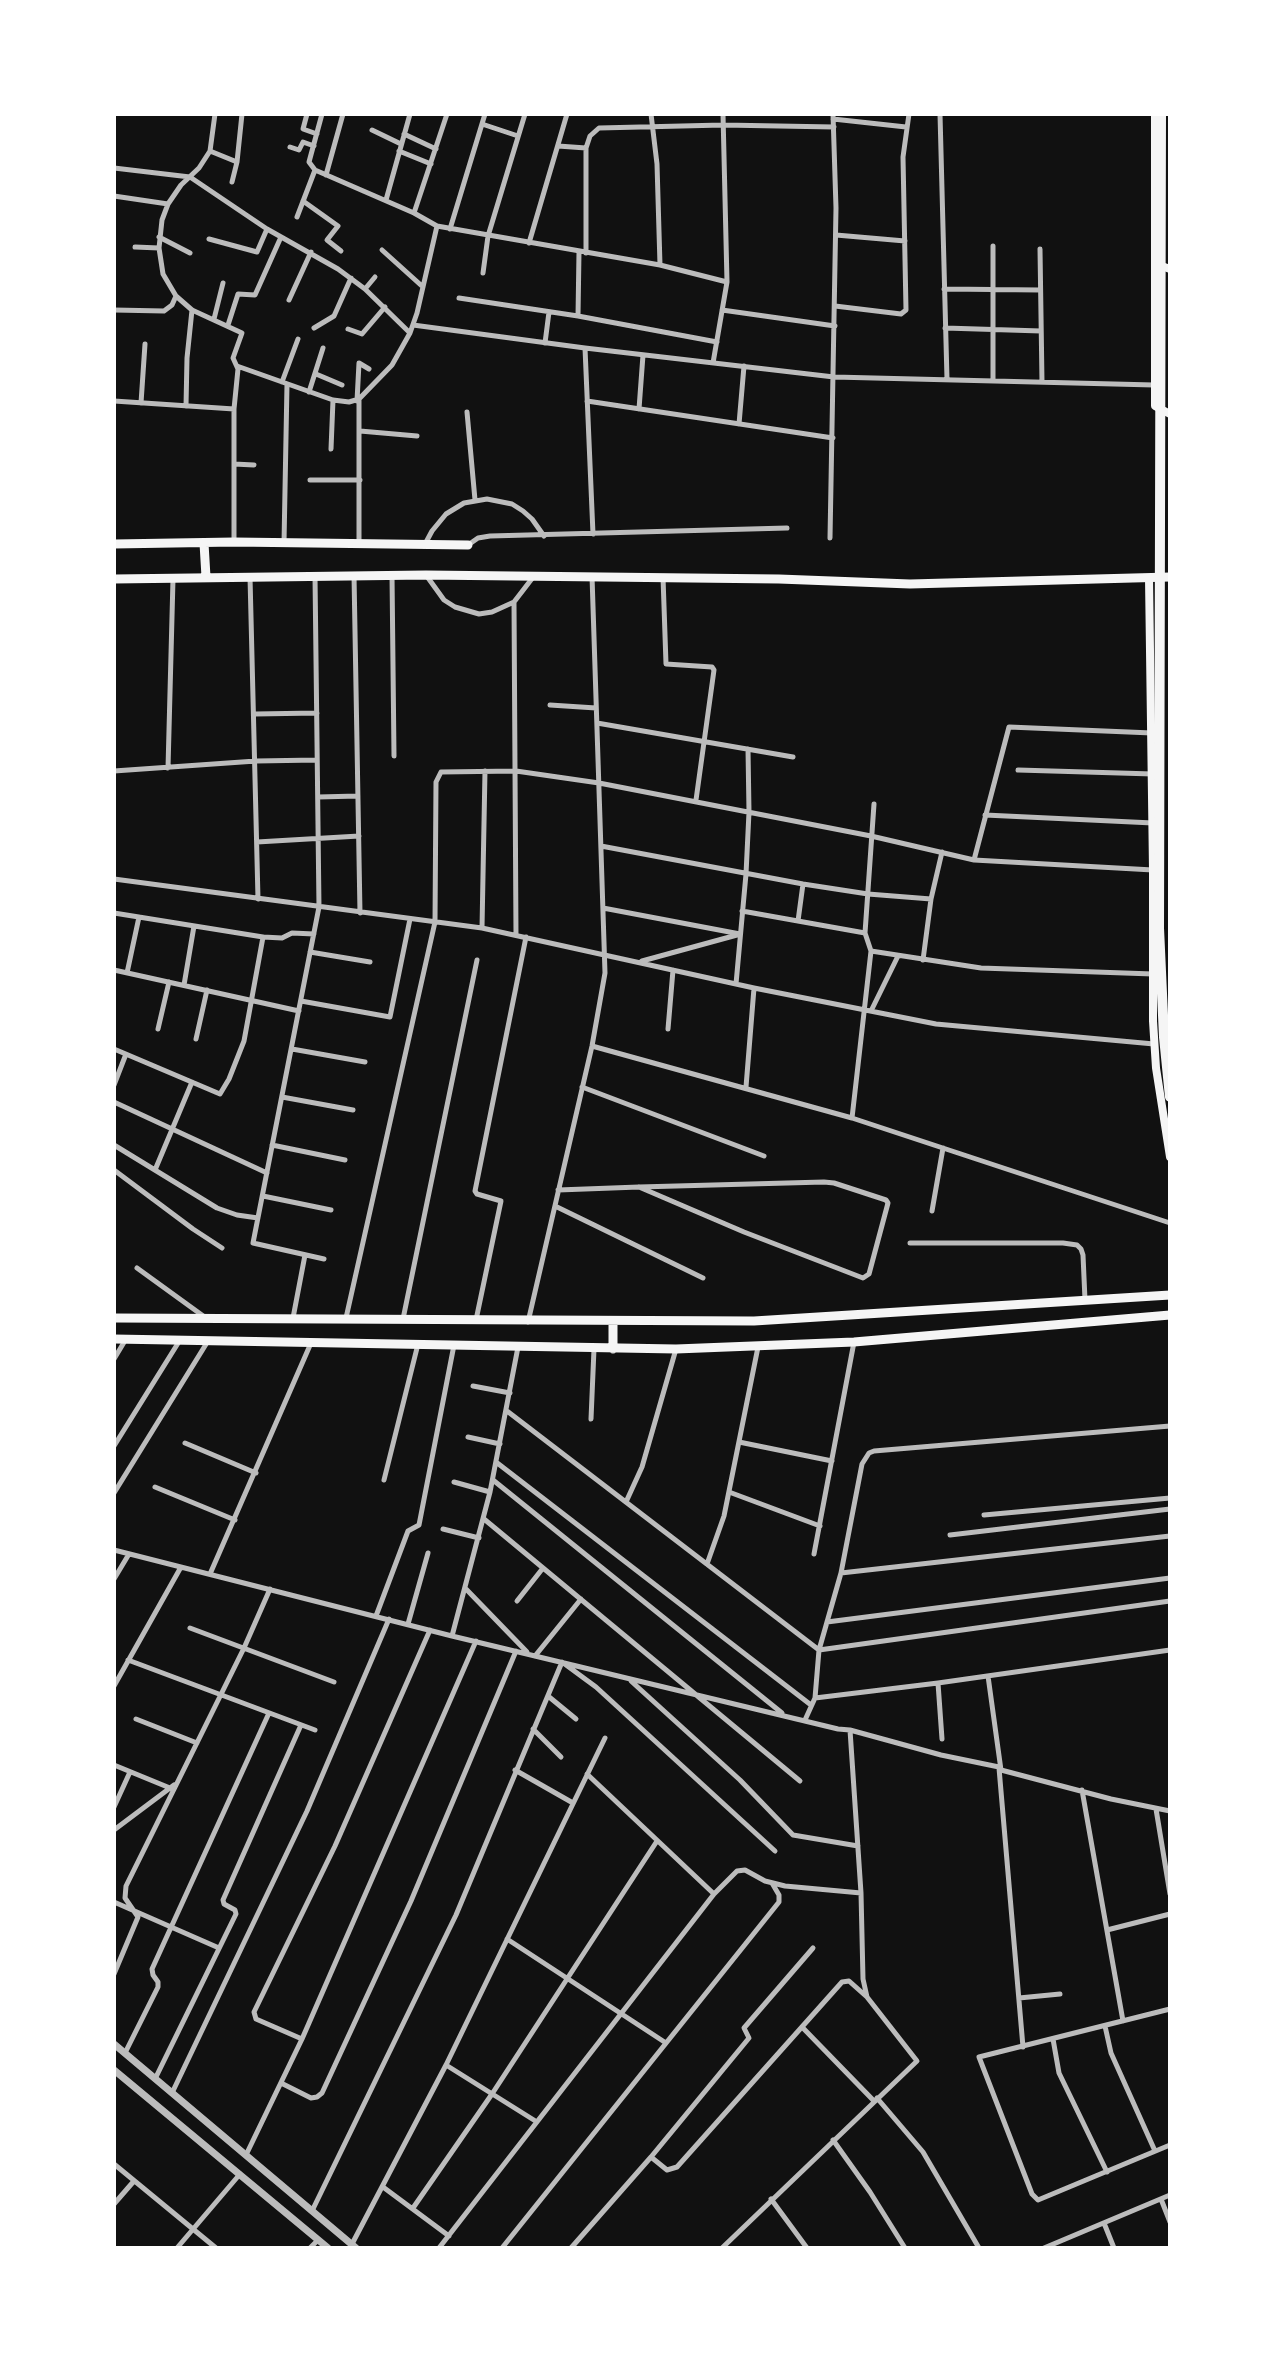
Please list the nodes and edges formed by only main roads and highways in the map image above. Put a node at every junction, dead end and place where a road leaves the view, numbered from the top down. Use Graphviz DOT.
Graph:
graph roads {
  1 [pos="1155,114"];
  2 [pos="1161,114"];
  3 [pos="1154,262"];
  4 [pos="1170,269"];
  5 [pos="1170,280"];
  6 [pos="1154,288"];
  7 [pos="1170,414"];
  8 [pos="204,543"];
  9 [pos="114,544"];
  10 [pos="468,545"];
  11 [pos="206,577"];
  12 [pos="1170,577"];
  13 [pos="1153,578"];
  14 [pos="114,579"];
  15 [pos="1170,1097"];
  16 [pos="1170,1157"];
  17 [pos="1170,1295"];
  18 [pos="1170,1315"];
  19 [pos="114,1318"];
  20 [pos="613,1322"];
  21 [pos="114,1339"];
  22 [pos="613,1349"];
  1 -- 3 [label="main road"];
  2 -- 15 [label="highway"];
  3 -- 4 [label="main road"];
  3 -- 6 [label="main road"];
  5 -- 6 [label="main road"];
  6 -- 7 [label="main road"];
  8 -- 9 [label="main road"];
  8 -- 10 [label="main road"];
  8 -- 11 [label="main road"];
  11 -- 13 [label="main road"];
  11 -- 14 [label="main road"];
  12 -- 13 [label="main road"];
  13 -- 16 [label="main road"];
  17 -- 20 [label="main road"];
  18 -- 22 [label="main road"];
  19 -- 20 [label="main road"];
  20 -- 22 [label="main road"];
  21 -- 22 [label="main road"];
}
